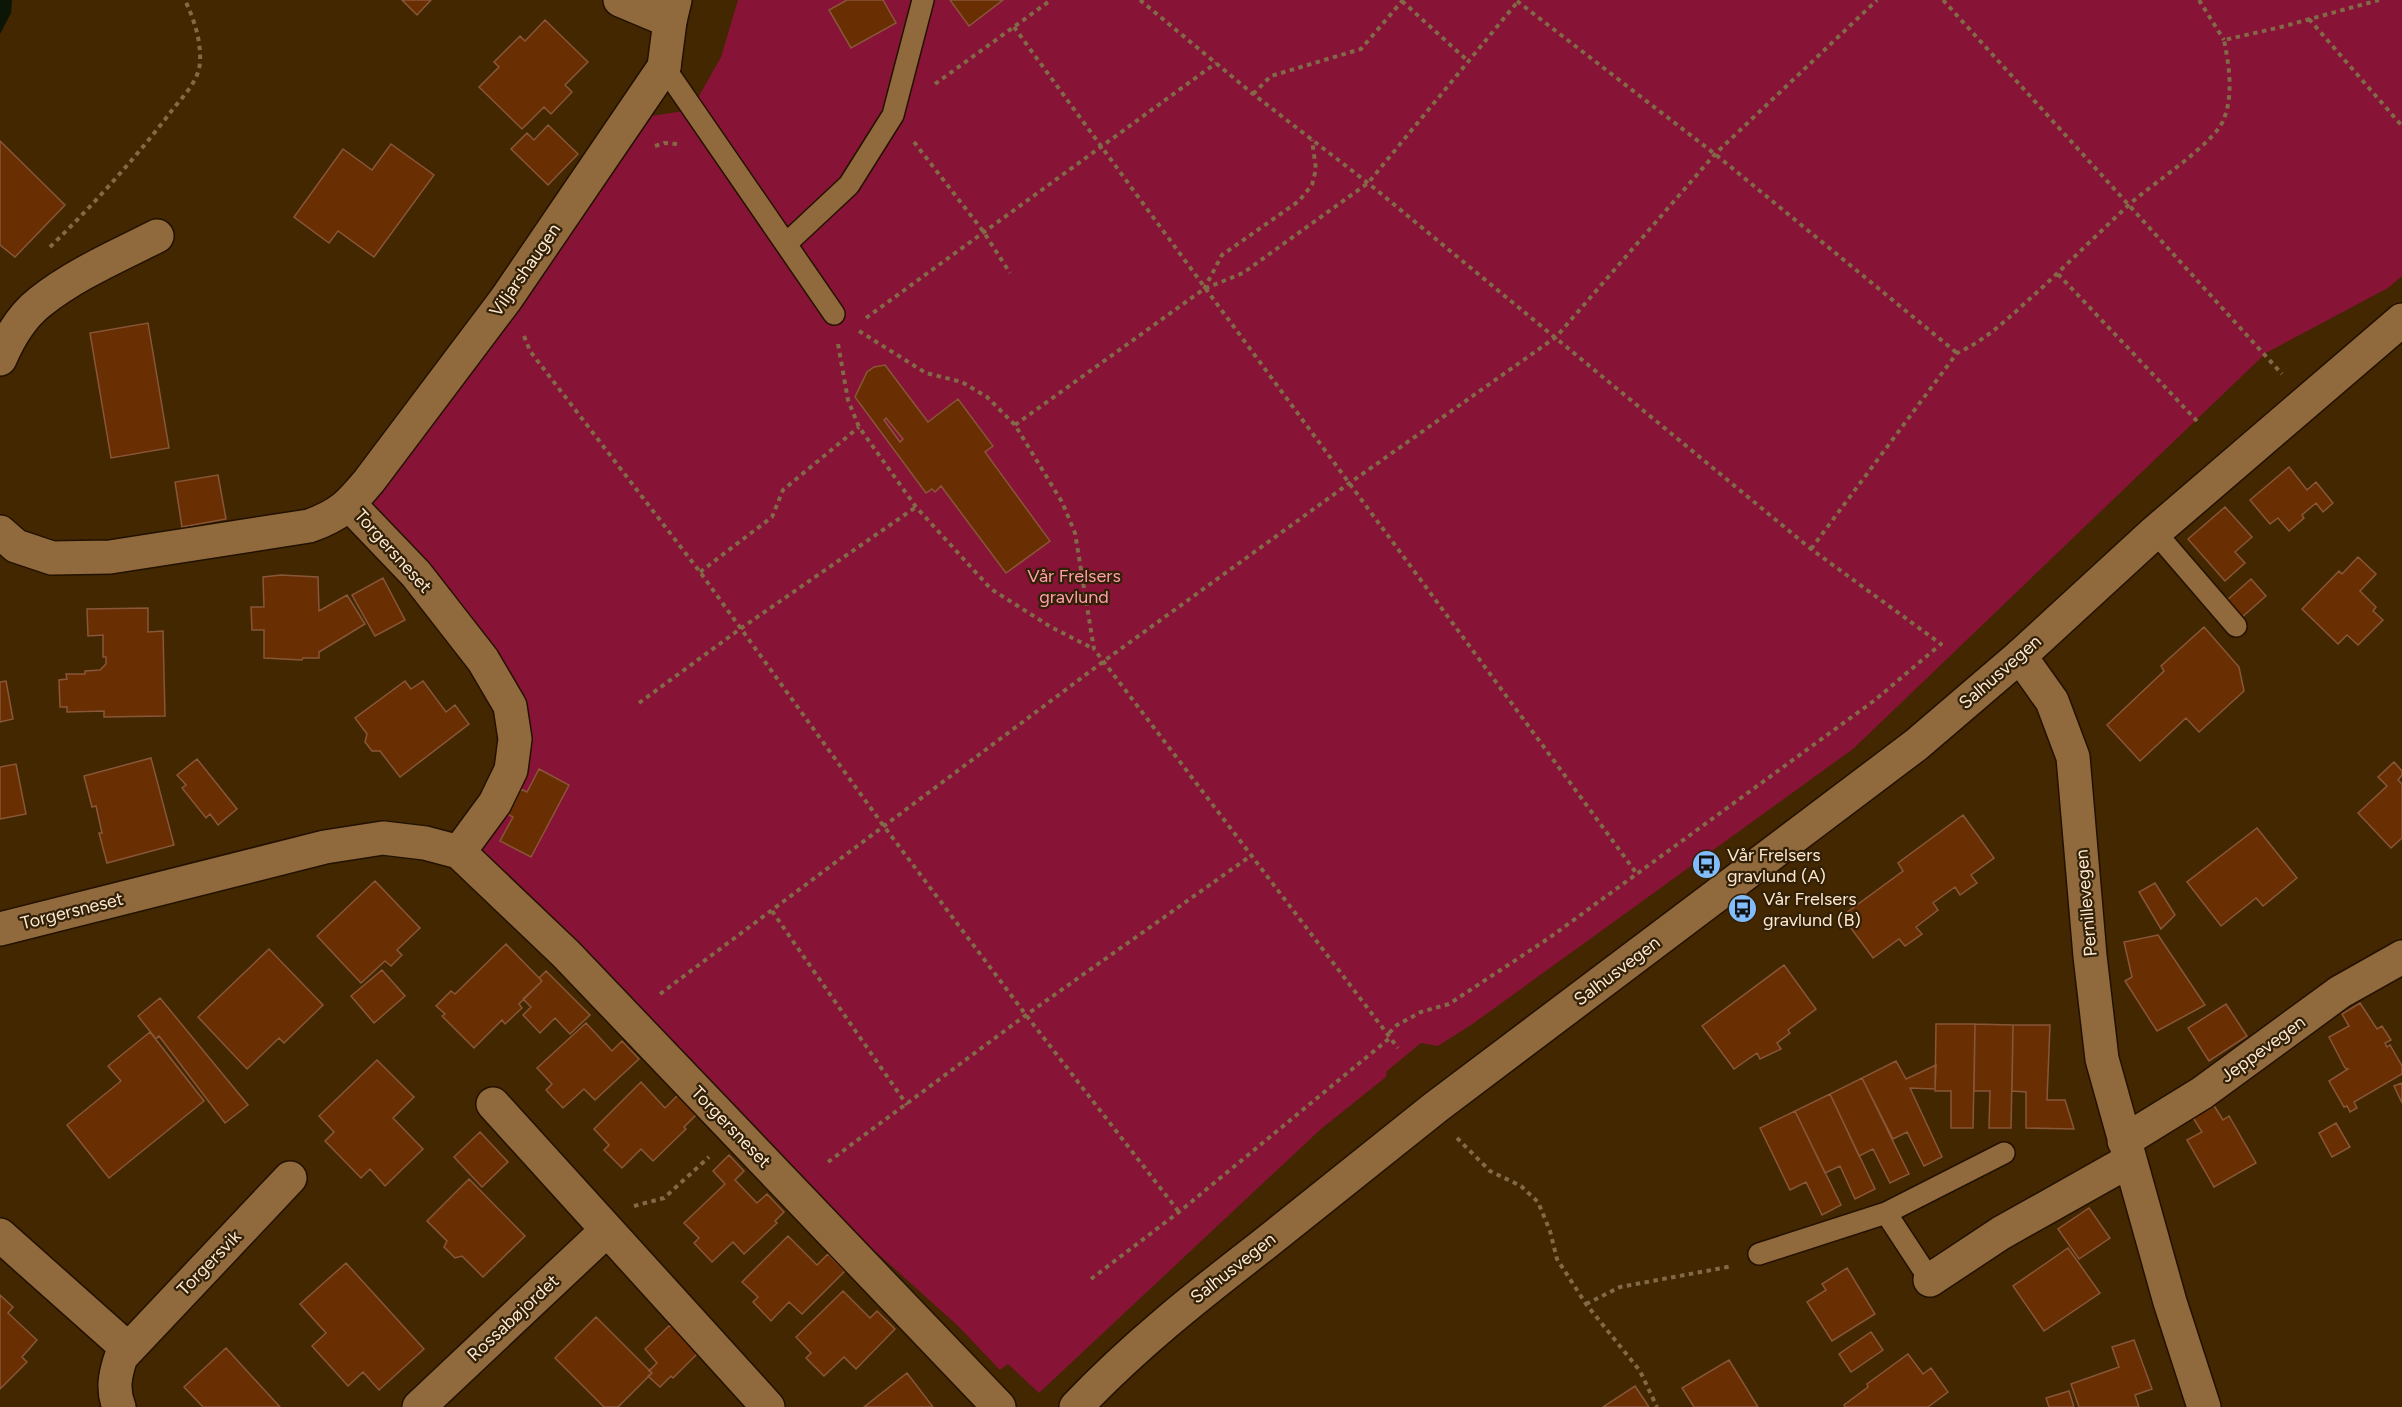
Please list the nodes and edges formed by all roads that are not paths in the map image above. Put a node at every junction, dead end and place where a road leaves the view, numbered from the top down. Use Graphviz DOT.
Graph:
graph roads {
  1 [pos="620,0"];
  2 [pos="922,0"];
  3 [pos="673,10"];
  4 [pos="664,67"];
  5 [pos="157,236"];
  6 [pos="787,243"];
  7 [pos="834,314"];
  8 [pos="2402,320"];
  9 [pos="0,359"];
  10 [pos="349,504"];
  11 [pos="0,532"];
  12 [pos="2155,532"];
  13 [pos="2236,626"];
  14 [pos="2020,656"];
  15 [pos="459,852"];
  16 [pos="0,929"];
  17 [pos="2402,957"];
  18 [pos="493,1104"];
  19 [pos="2126,1151"];
  20 [pos="2004,1152"];
  21 [pos="290,1178"];
  22 [pos="1886,1213"];
  23 [pos="603,1225"];
  24 [pos="0,1235"];
  25 [pos="1760,1254"];
  26 [pos="1930,1280"];
  27 [pos="128,1348"];
  28 [pos="119,1407"];
  29 [pos="419,1407"];
  30 [pos="768,1407"];
  31 [pos="999,1407"];
  32 [pos="1077,1407"];
  33 [pos="2204,1407"];
  1 -- 3 [label="street, Viljarshaugen"];
  2 -- 6 [label="lane"];
  3 -- 4 [label="street, Viljarshaugen"];
  4 -- 6 [label="lane"];
  4 -- 10 [label="street, Viljarshaugen"];
  5 -- 9 [label="street"];
  6 -- 7 [label="lane"];
  8 -- 12 [label="street, Salhusvegen"];
  10 -- 11 [label="street, Torgersneset"];
  10 -- 15 [label="street, Torgersneset"];
  12 -- 13 [label="lane"];
  12 -- 14 [label="street, Salhusvegen"];
  14 -- 19 [label="street, Pernillevegen"];
  14 -- 32 [label="street, Salhusvegen"];
  15 -- 16 [label="street, Torgersneset"];
  15 -- 31 [label="street, Torgersneset"];
  17 -- 19 [label="street, Jeppevegen"];
  18 -- 23 [label="street"];
  19 -- 26 [label="street"];
  19 -- 33 [label="street, Pernillevegen"];
  20 -- 22 [label="lane"];
  21 -- 27 [label="street, Torgersvik"];
  22 -- 25 [label="lane"];
  22 -- 26 [label="lane"];
  23 -- 29 [label="street, Rossabøjordet"];
  23 -- 30 [label="street"];
  24 -- 27 [label="street"];
  27 -- 28 [label="street, Torgersvik"];
}
